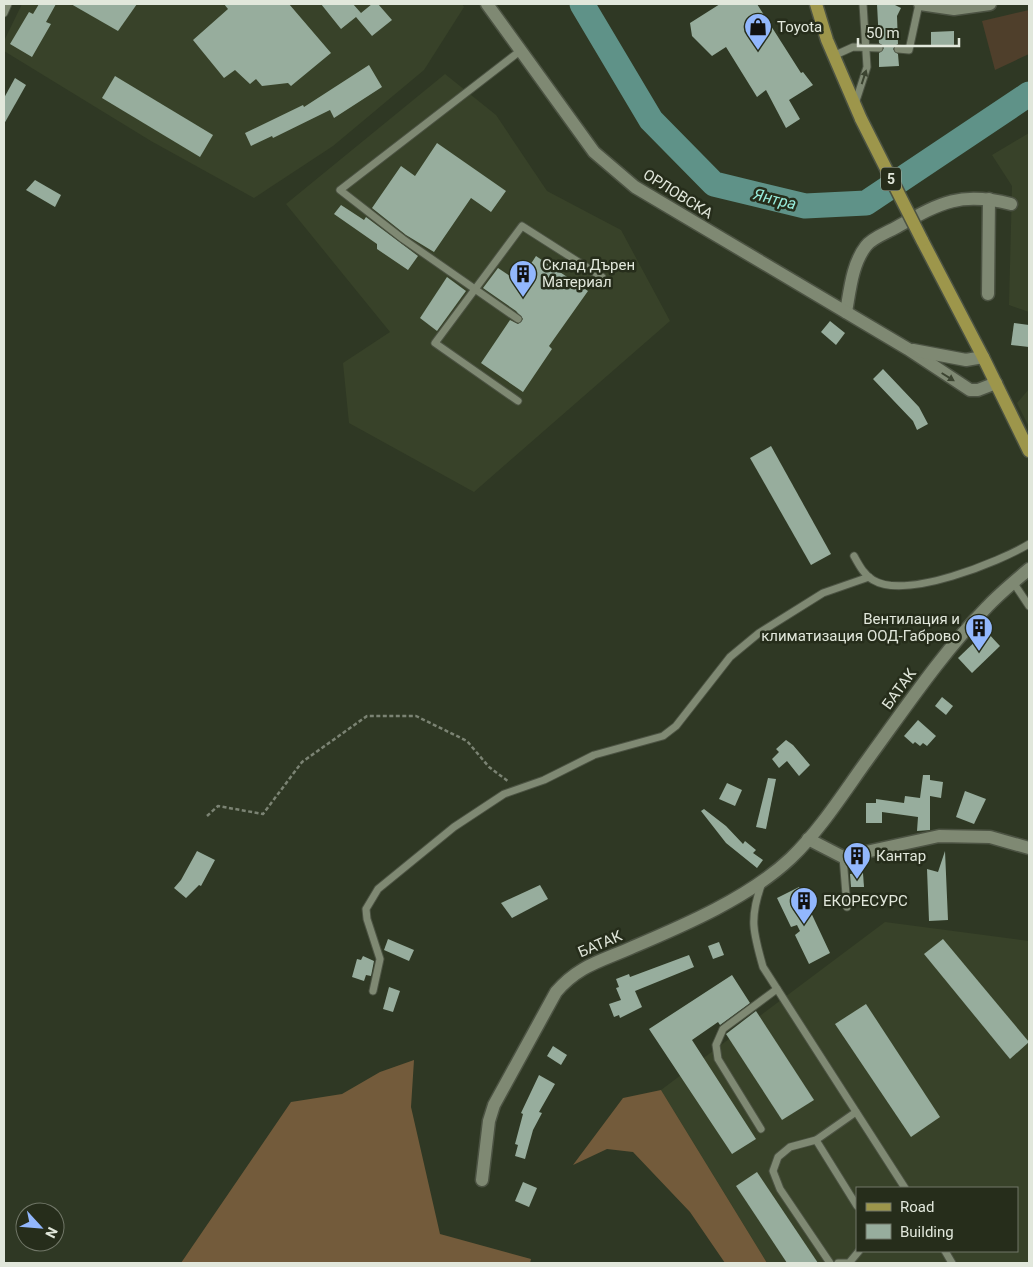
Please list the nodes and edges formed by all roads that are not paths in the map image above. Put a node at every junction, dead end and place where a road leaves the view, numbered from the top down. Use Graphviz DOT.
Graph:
graph roads {
  1 [pos="8,4"];
  2 [pos="487,4"];
  3 [pos="816,4"];
  4 [pos="863,4"];
  5 [pos="920,4"];
  6 [pos="990,4"];
  7 [pos="937,6"];
  8 [pos="4,13"];
  9 [pos="866,47"];
  10 [pos="879,48"];
  11 [pos="898,49"];
  12 [pos="520,51"];
  13 [pos="833,56"];
  14 [pos="854,105"];
  15 [pos="989,199"];
  16 [pos="1011,204"];
  17 [pos="602,277"];
  18 [pos="474,289"];
  19 [pos="988,294"];
  20 [pos="846,312"];
  21 [pos="518,320"];
  22 [pos="908,349"];
  23 [pos="984,357"];
  24 [pos="996,383"];
  25 [pos="518,402"];
  26 [pos="1029,451"];
  27 [pos="1029,544"];
  28 [pos="854,556"];
  29 [pos="1029,569"];
  30 [pos="869,577"];
  31 [pos="1013,582"];
  32 [pos="1029,606"];
  33 [pos="808,839"];
  34 [pos="1029,848"];
  35 [pos="843,857"];
  36 [pos="762,881"];
  37 [pos="847,907"];
  38 [pos="778,989"];
  39 [pos="373,991"];
  40 [pos="856,1112"];
  41 [pos="760,1129"];
  42 [pos="816,1140"];
  43 [pos="482,1180"];
  44 [pos="904,1187"];
  45 [pos="856,1204"];
  46 [pos="858,1252"];
  47 [pos="945,1252"];
  48 [pos="830,1263"];
  49 [pos="838,1263"];
  50 [pos="952,1263"];
  1 -- 8 [label="lane"];
  2 -- 12 [label="street, ОРЛОВСКА"];
  3 -- 13 [label="main road, 5"];
  4 -- 9 [label="lane"];
  5 -- 7 [label="street"];
  5 -- 11 [label="lane"];
  6 -- 7 [label="street"];
  9 -- 10 [label="lane"];
  9 -- 13 [label="lane"];
  14 -- 9 [label="lane, one-way"];
  12 -- 18 [label="lane"];
  12 -- 20 [label="street, ОРЛОВСКА"];
  13 -- 14 [label="main road, 5"];
  14 -- 23 [label="main road, 5, bridge"];
  15 -- 16 [label="street"];
  15 -- 19 [label="street"];
  15 -- 20 [label="street"];
  17 -- 18 [label="lane"];
  18 -- 21 [label="lane"];
  18 -- 25 [label="lane"];
  20 -- 22 [label="street, ОРЛОВСКА"];
  22 -- 23 [label="street, ОРЛОВСКА"];
  22 -- 24 [label="street, ОРЛОВСКА, one-way"];
  23 -- 24 [label="main road, 5"];
  24 -- 26 [label="main road, 5"];
  27 -- 30 [label="lane"];
  28 -- 30 [label="lane"];
  29 -- 31 [label="street, БАТАК"];
  30 -- 39 [label="lane"];
  31 -- 32 [label="lane"];
  31 -- 33 [label="street, БАТАК"];
  33 -- 35 [label="street"];
  33 -- 36 [label="street, БАТАК"];
  34 -- 35 [label="street"];
  35 -- 37 [label="lane"];
  36 -- 38 [label="lane"];
  36 -- 43 [label="street, БАТАК"];
  38 -- 40 [label="lane"];
  38 -- 41 [label="lane"];
  40 -- 42 [label="lane"];
  40 -- 44 [label="lane"];
  42 -- 45 [label="lane"];
  42 -- 48 [label="lane"];
  46 -- 49 [label="lane"];
  47 -- 50 [label="lane"];
}
